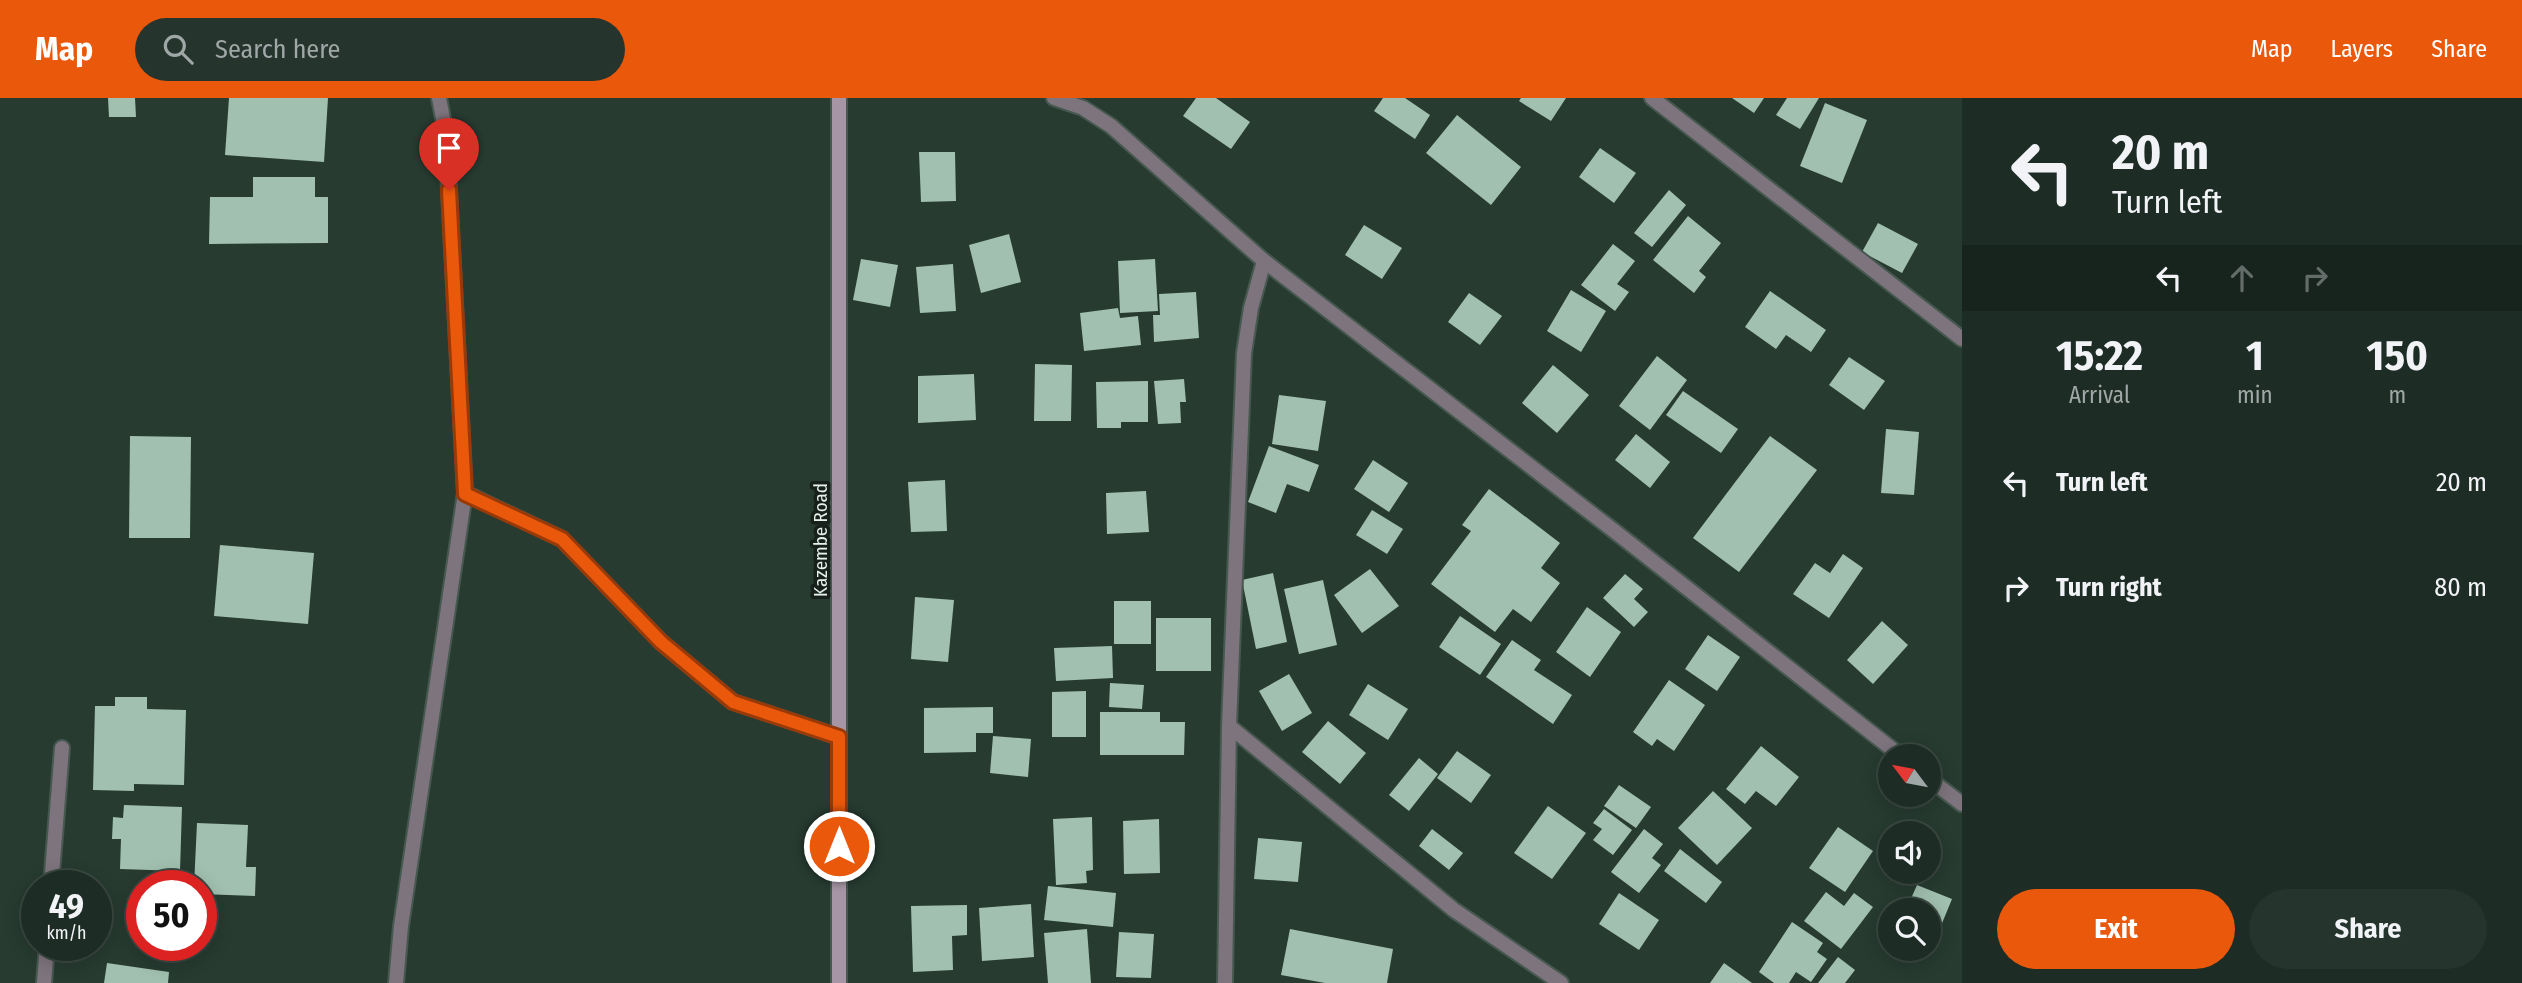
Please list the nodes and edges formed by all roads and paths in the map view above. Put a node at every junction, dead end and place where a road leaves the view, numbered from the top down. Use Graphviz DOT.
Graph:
graph roads {
  1 [pos="439,98"];
  2 [pos="839,98"];
  3 [pos="1054,98"];
  4 [pos="1652,98"];
  5 [pos="1264,261"];
  6 [pos="1962,339"];
  7 [pos="465,494"];
  8 [pos="1229,726"];
  9 [pos="839,737"];
  10 [pos="1886,744"];
  11 [pos="62,748"];
  12 [pos="1941,788"];
  13 [pos="1962,804"];
  14 [pos="52,870"];
  15 [pos="46,961"];
  16 [pos="44,983"];
  17 [pos="396,983"];
  18 [pos="839,983"];
  19 [pos="1225,983"];
  20 [pos="1561,983"];
  1 -- 7 [label="street"];
  2 -- 9 [label="main road, Kazembe Road"];
  3 -- 5 [label="street"];
  4 -- 6 [label="street"];
  5 -- 8 [label="street"];
  5 -- 10 [label="street"];
  7 -- 9 [label="street"];
  7 -- 17 [label="street"];
  8 -- 19 [label="street"];
  8 -- 20 [label="street"];
  9 -- 18 [label="main road, Kazembe Road"];
  11 -- 14 [label="street"];
  12 -- 13 [label="street"];
  15 -- 16 [label="street"];
}
